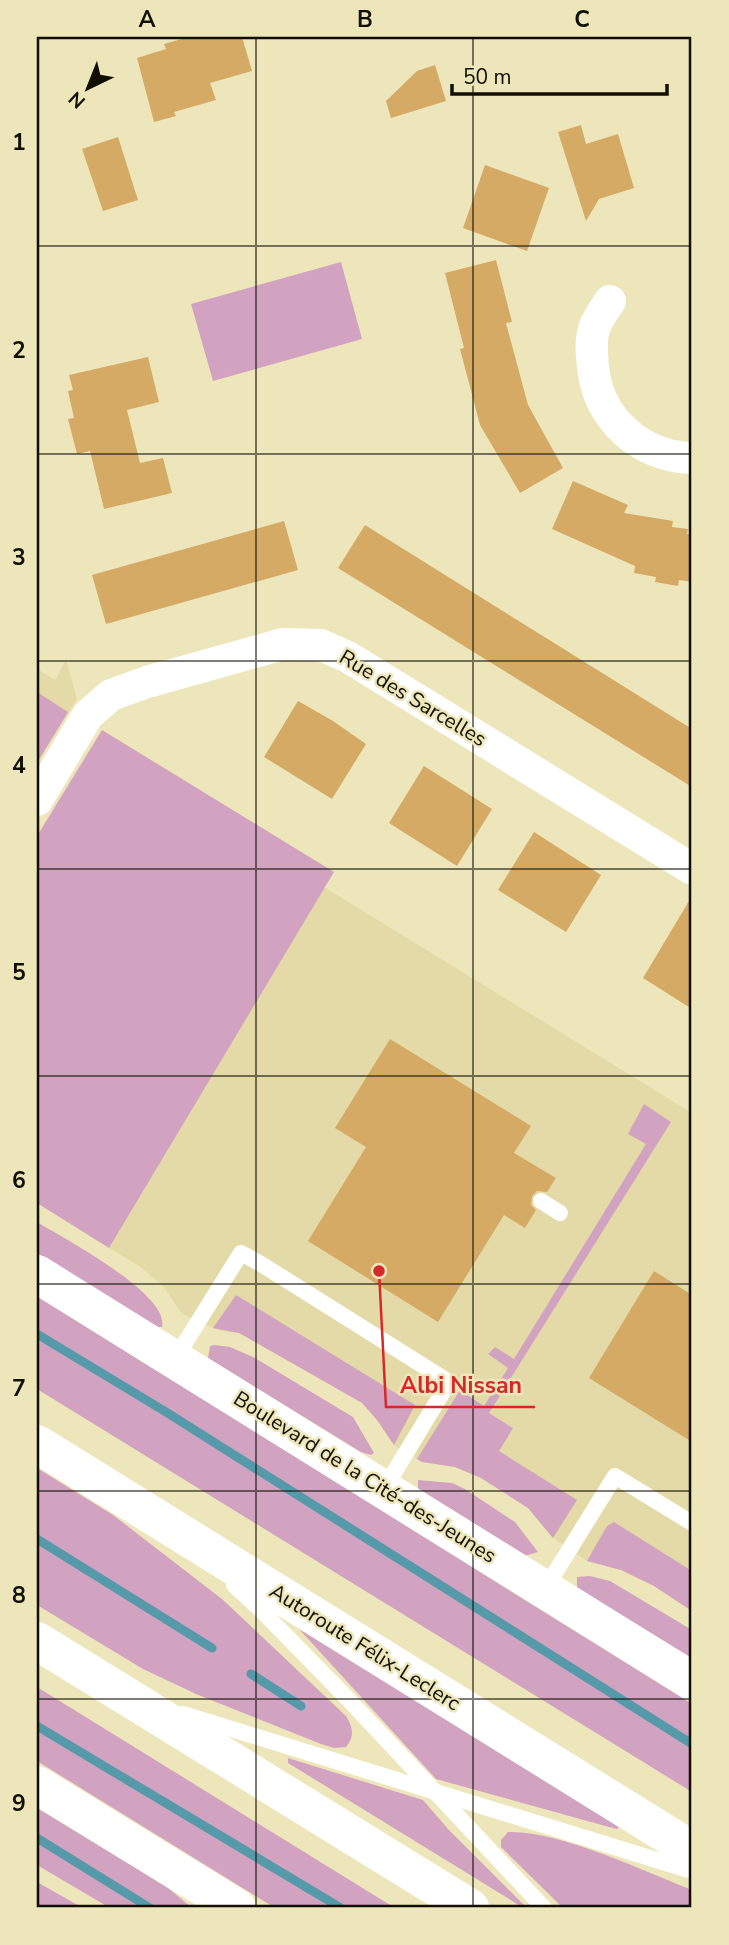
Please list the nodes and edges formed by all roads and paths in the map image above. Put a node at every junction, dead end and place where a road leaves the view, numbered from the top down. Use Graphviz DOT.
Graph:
graph roads {
  1 [pos="610,301"];
  2 [pos="692,458"];
  3 [pos="37,800"];
  4 [pos="692,869"];
  5 [pos="541,1201"];
  6 [pos="560,1213"];
  7 [pos="37,1275"];
  8 [pos="175,1359"];
  9 [pos="37,1444"];
  10 [pos="384,1489"];
  11 [pos="158,1518"];
  12 [pos="692,1523"];
  13 [pos="545,1589"];
  14 [pos="37,1642"];
  15 [pos="692,1681"];
  16 [pos="131,1699"];
  17 [pos="37,1785"];
  18 [pos="433,1790"];
  19 [pos="692,1850"];
  20 [pos="692,1871"];
  21 [pos="234,1907"];
  22 [pos="470,1908"];
  23 [pos="544,1908"];
  1 -- 2 [label="street"];
  3 -- 4 [label="street, Rue des Sarcelles"];
  5 -- 6 [label="lane"];
  7 -- 8 [label="main road, Boulevard de la Cité-des-Jeunes"];
  8 -- 10 [label="main road, Boulevard de la Cité-des-Jeunes"];
  8 -- 10 [label="lane"];
  9 -- 11 [label="main road, Autoroute Félix-Leclerc"];
  10 -- 13 [label="main road, Boulevard de la Cité-des-Jeunes"];
  11 -- 18 [label="lane"];
  11 -- 19 [label="main road, Autoroute Félix-Leclerc"];
  12 -- 13 [label="lane"];
  13 -- 15 [label="main road, Boulevard de la Cité-des-Jeunes"];
  14 -- 16 [label="main road"];
  16 -- 18 [label="lane"];
  16 -- 22 [label="main road"];
  17 -- 21 [label="main road"];
  18 -- 20 [label="lane"];
  18 -- 23 [label="lane"];
}
